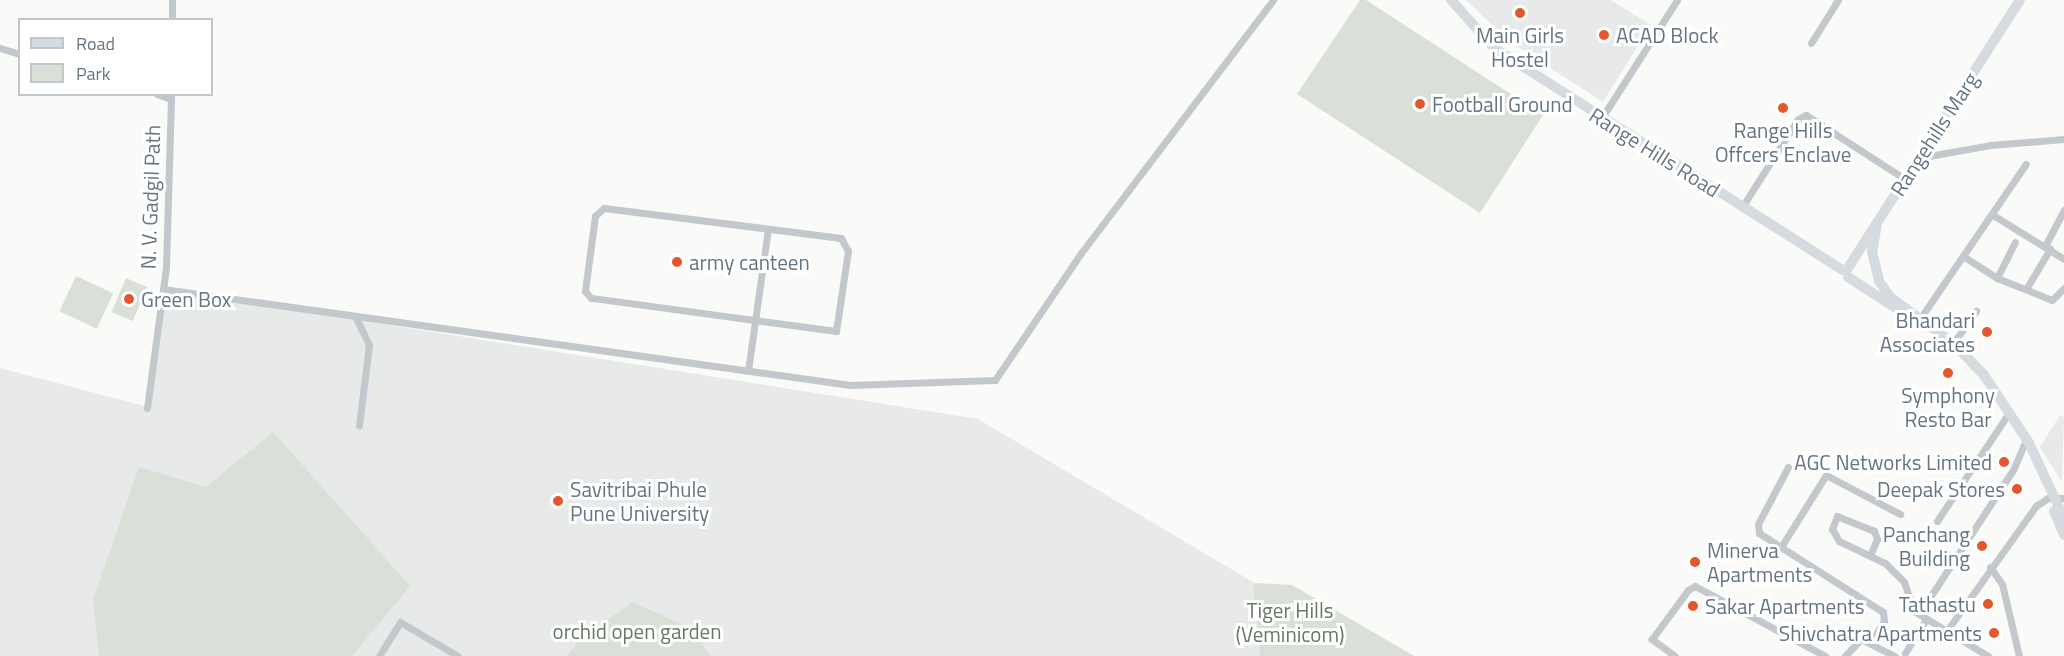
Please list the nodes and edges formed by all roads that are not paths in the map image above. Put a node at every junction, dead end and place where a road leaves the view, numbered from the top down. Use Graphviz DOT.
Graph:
graph roads {
  1 [pos="172,0"];
  2 [pos="1273,0"];
  3 [pos="1451,0"];
  4 [pos="1677,0"];
  5 [pos="1838,0"];
  6 [pos="2020,0"];
  7 [pos="172,18"];
  8 [pos="1811,43"];
  9 [pos="0,48"];
  10 [pos="18,53"];
  11 [pos="171,97"];
  12 [pos="1601,119"];
  13 [pos="2064,139"];
  14 [pos="1918,158"];
  15 [pos="2026,164"];
  16 [pos="1905,179"];
  17 [pos="1742,207"];
  18 [pos="2064,210"];
  19 [pos="1993,215"];
  20 [pos="1876,224"];
  21 [pos="768,229"];
  22 [pos="2015,242"];
  23 [pos="2047,248"];
  24 [pos="1963,256"];
  25 [pos="2064,259"];
  26 [pos="1847,272"];
  27 [pos="1996,278"];
  28 [pos="2064,288"];
  29 [pos="163,289"];
  30 [pos="2026,290"];
  31 [pos="1890,297"];
  32 [pos="1976,310"];
  33 [pos="355,315"];
  34 [pos="1919,320"];
  35 [pos="755,321"];
  36 [pos="1951,346"];
  37 [pos="748,370"];
  38 [pos="147,408"];
  39 [pos="2006,417"];
  40 [pos="359,425"];
  41 [pos="2024,444"];
  42 [pos="1788,467"];
  43 [pos="2056,498"];
  44 [pos="1899,514"];
  45 [pos="2064,518"];
  46 [pos="1937,521"];
  47 [pos="2064,535"];
  48 [pos="1781,548"];
  49 [pos="1870,555"];
  50 [pos="1990,567"];
  51 [pos="1919,614"];
  52 [pos="1926,619"];
  53 [pos="1946,632"];
  54 [pos="1871,642"];
  55 [pos="1905,653"];
  56 [pos="379,656"];
  57 [pos="458,656"];
  58 [pos="1675,656"];
  59 [pos="1825,656"];
  60 [pos="1845,656"];
  61 [pos="1895,656"];
  62 [pos="1988,656"];
  63 [pos="2019,656"];
  1 -- 7 [label="street"];
  2 -- 37 [label="street"];
  3 -- 12 [label="main road, Range Hills Road"];
  4 -- 12 [label="street"];
  5 -- 8 [label="street"];
  6 -- 14 [label="main road, Rangehills Marg"];
  9 -- 10 [label="street"];
  11 -- 29 [label="street, N. V. Gadgil Path"];
  12 -- 17 [label="main road, Range Hills Road"];
  13 -- 14 [label="street"];
  14 -- 16 [label="main road, Rangehills Marg"];
  15 -- 19 [label="street"];
  16 -- 17 [label="street"];
  16 -- 20 [label="main road, Rangehills Marg"];
  17 -- 26 [label="main road, Range Hills Road"];
  18 -- 23 [label="street"];
  19 -- 23 [label="street"];
  19 -- 24 [label="street"];
  20 -- 26 [label="main road, Rangehills Marg"];
  20 -- 31 [label="main road"];
  21 -- 35 [label="street"];
  21 -- 35 [label="street"];
  21 -- 35 [label="street"];
  22 -- 27 [label="street"];
  23 -- 25 [label="street"];
  23 -- 30 [label="street"];
  24 -- 27 [label="street"];
  24 -- 34 [label="street"];
  26 -- 31 [label="main road, Range Hills Road"];
  26 -- 34 [label="main road"];
  27 -- 30 [label="street"];
  28 -- 30 [label="street"];
  29 -- 33 [label="street"];
  29 -- 38 [label="street, N. V. Gadgil Path"];
  31 -- 34 [label="main road, Range Hills Road"];
  32 -- 36 [label="street"];
  33 -- 37 [label="street"];
  33 -- 40 [label="street"];
  34 -- 36 [label="main road"];
  35 -- 37 [label="street"];
  36 -- 39 [label="main road"];
  36 -- 43 [label="main road"];
  39 -- 41 [label="main road"];
  39 -- 46 [label="street"];
  41 -- 43 [label="main road"];
  41 -- 51 [label="street"];
  42 -- 48 [label="street"];
  43 -- 45 [label="main road"];
  43 -- 47 [label="main road"];
  43 -- 50 [label="street"];
  44 -- 48 [label="street"];
  48 -- 54 [label="street"];
  49 -- 49 [label="street"];
  49 -- 51 [label="street"];
  50 -- 53 [label="street"];
  50 -- 63 [label="street"];
  51 -- 52 [label="street"];
  52 -- 53 [label="street"];
  52 -- 55 [label="street"];
  53 -- 62 [label="street"];
  54 -- 60 [label="street"];
  54 -- 61 [label="street"];
  56 -- 57 [label="street"];
  58 -- 59 [label="street"];
}
